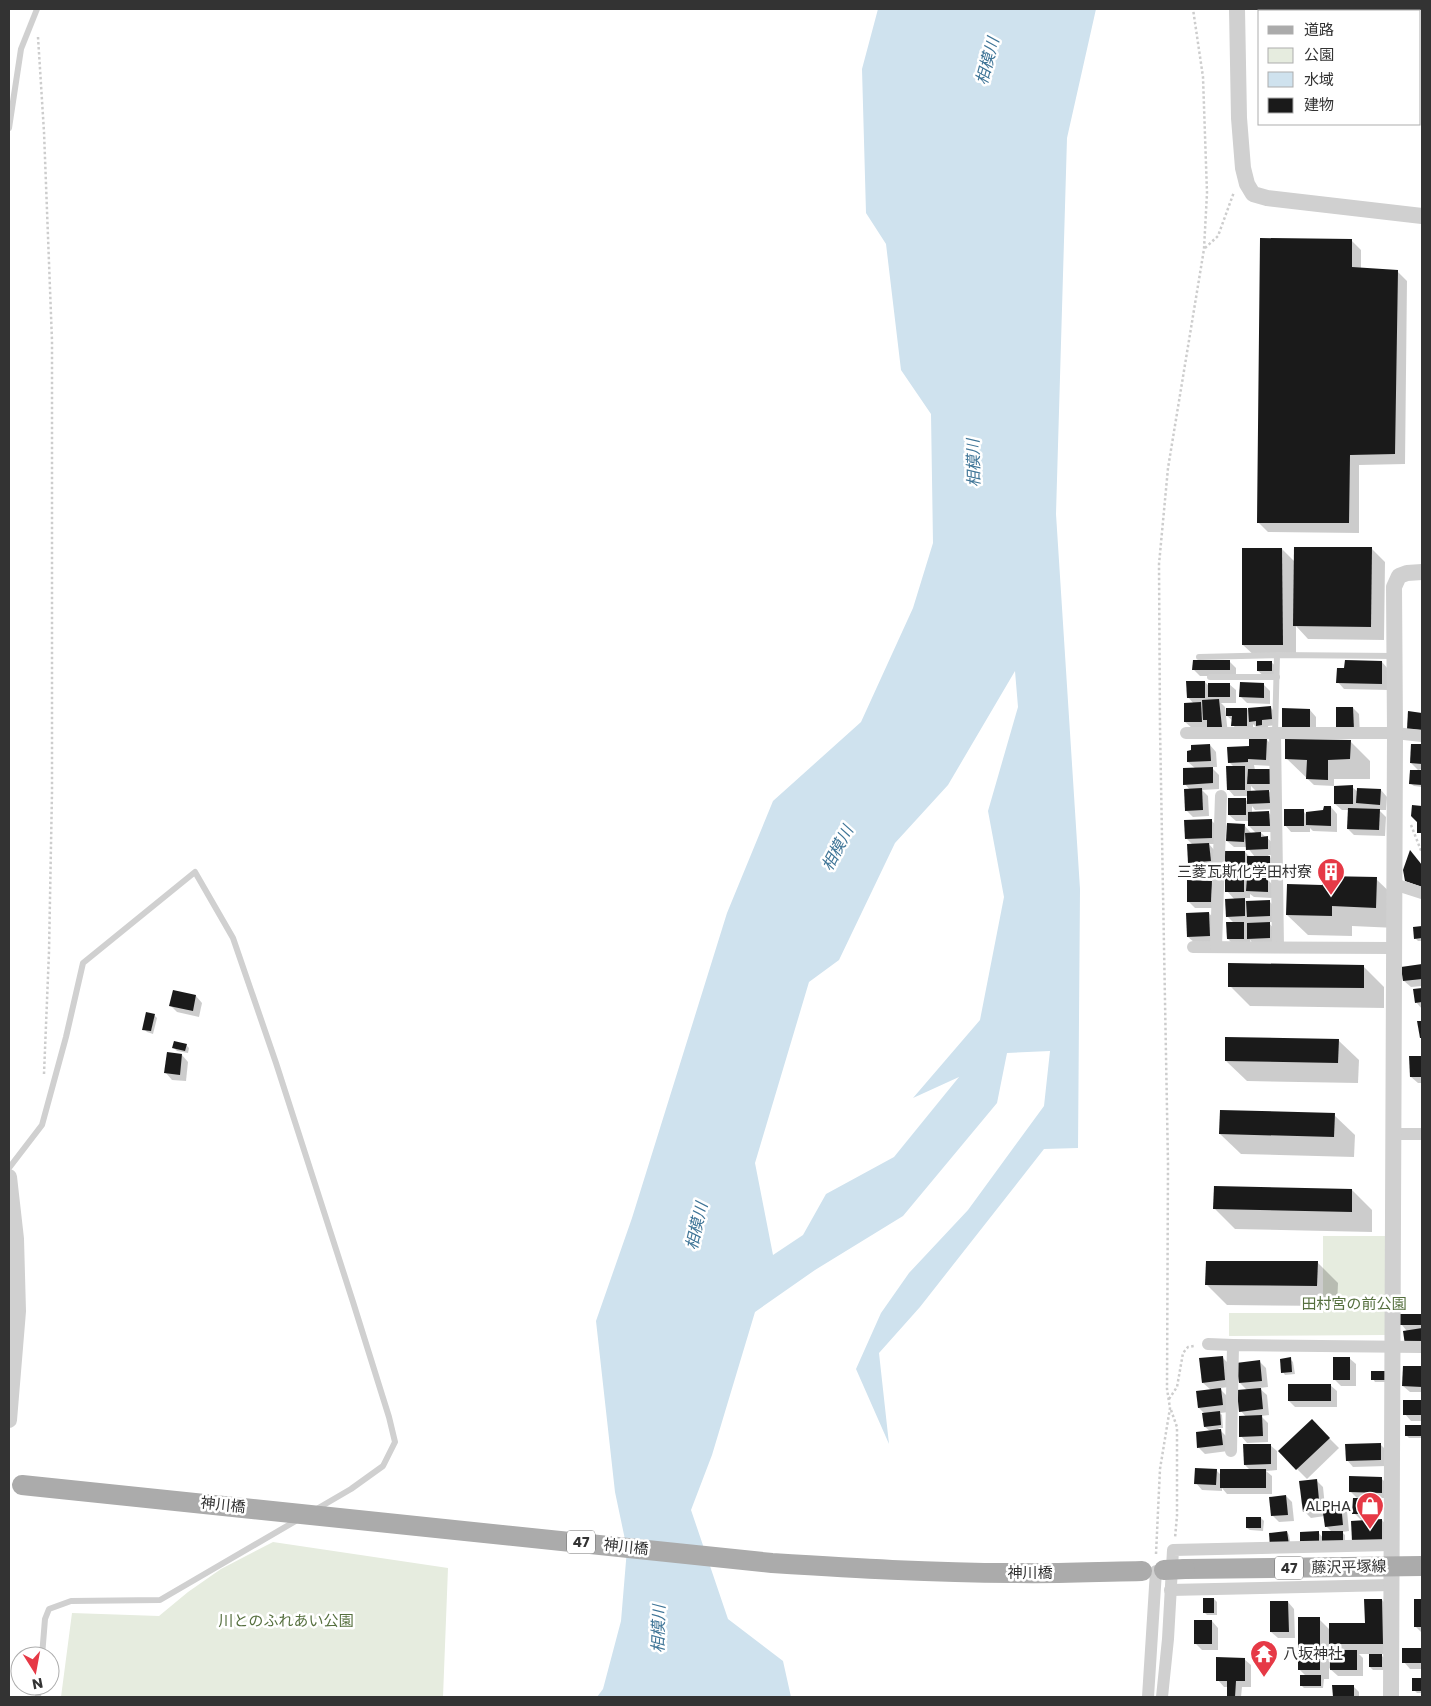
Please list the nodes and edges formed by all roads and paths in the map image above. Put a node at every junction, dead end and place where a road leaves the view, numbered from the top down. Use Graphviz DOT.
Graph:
graph roads {
  1 [pos="1193,9"];
  2 [pos="1238,9"];
  3 [pos="37,10"];
  4 [pos="9,128"];
  5 [pos="1243,168"];
  6 [pos="1422,216"];
  7 [pos="1204,249"];
  8 [pos="1422,572"];
  9 [pos="1277,655"];
  10 [pos="1395,656"];
  11 [pos="1199,657"];
  12 [pos="1210,677"];
  13 [pos="1277,677"];
  14 [pos="1186,733"];
  15 [pos="1395,733"];
  16 [pos="1275,734"];
  17 [pos="1422,736"];
  18 [pos="1221,796"];
  19 [pos="1394,884"];
  20 [pos="1422,893"];
  21 [pos="1193,947"];
  22 [pos="1216,947"];
  23 [pos="1278,947"];
  24 [pos="1393,948"];
  25 [pos="44,1077"];
  26 [pos="1393,1134"];
  27 [pos="1422,1134"];
  28 [pos="9,1168"];
  29 [pos="9,1177"];
  30 [pos="1208,1344"];
  31 [pos="1233,1345"];
  32 [pos="1392,1346"];
  33 [pos="1422,1347"];
  34 [pos="1169,1399"];
  35 [pos="1170,1408"];
  36 [pos="9,1420"];
  37 [pos="1231,1451"];
  38 [pos="15,1484"];
  39 [pos="1391,1546"];
  40 [pos="1173,1550"];
  41 [pos="1422,1566"];
  42 [pos="1154,1571"];
  43 [pos="1391,1576"];
  44 [pos="1170,1590"];
  45 [pos="43,1646"];
  46 [pos="1148,1697"];
  47 [pos="1162,1697"];
  48 [pos="1391,1697"];
  1 -- 7 [label="path"];
  2 -- 5 [label="street"];
  3 -- 4 [label="lane"];
  3 -- 25 [label="path"];
  5 -- 6 [label="street"];
  5 -- 7 [label="path"];
  7 -- 34 [label="path"];
  8 -- 10 [label="street"];
  9 -- 10 [label="lane"];
  9 -- 11 [label="lane"];
  9 -- 13 [label="lane"];
  10 -- 15 [label="street"];
  12 -- 13 [label="lane"];
  13 -- 16 [label="lane"];
  14 -- 16 [label="street"];
  15 -- 16 [label="street"];
  15 -- 17 [label="street"];
  15 -- 19 [label="street"];
  16 -- 23 [label="street"];
  18 -- 22 [label="street"];
  19 -- 20 [label="street"];
  19 -- 24 [label="street"];
  21 -- 22 [label="street"];
  22 -- 23 [label="street"];
  23 -- 24 [label="street"];
  24 -- 26 [label="street"];
  26 -- 27 [label="street"];
  26 -- 32 [label="street"];
  28 -- 45 [label="lane"];
  29 -- 36 [label="street"];
  30 -- 31 [label="street"];
  30 -- 34 [label="path"];
  31 -- 32 [label="street"];
  31 -- 37 [label="street"];
  32 -- 33 [label="street"];
  32 -- 39 [label="street"];
  34 -- 35 [label="path"];
  35 -- 40 [label="path"];
  35 -- 42 [label="path"];
  38 -- 42 [label="main road, 神川橋 / 47, bridge"];
  39 -- 40 [label="street"];
  39 -- 43 [label="street"];
  40 -- 44 [label="street"];
  41 -- 43 [label="main road, 藤沢平塚線 / 47"];
  42 -- 43 [label="main road, 藤沢平塚線 / 47, bridge"];
  42 -- 46 [label="street"];
  43 -- 44 [label="street"];
  43 -- 48 [label="street"];
  44 -- 47 [label="street"];
}
